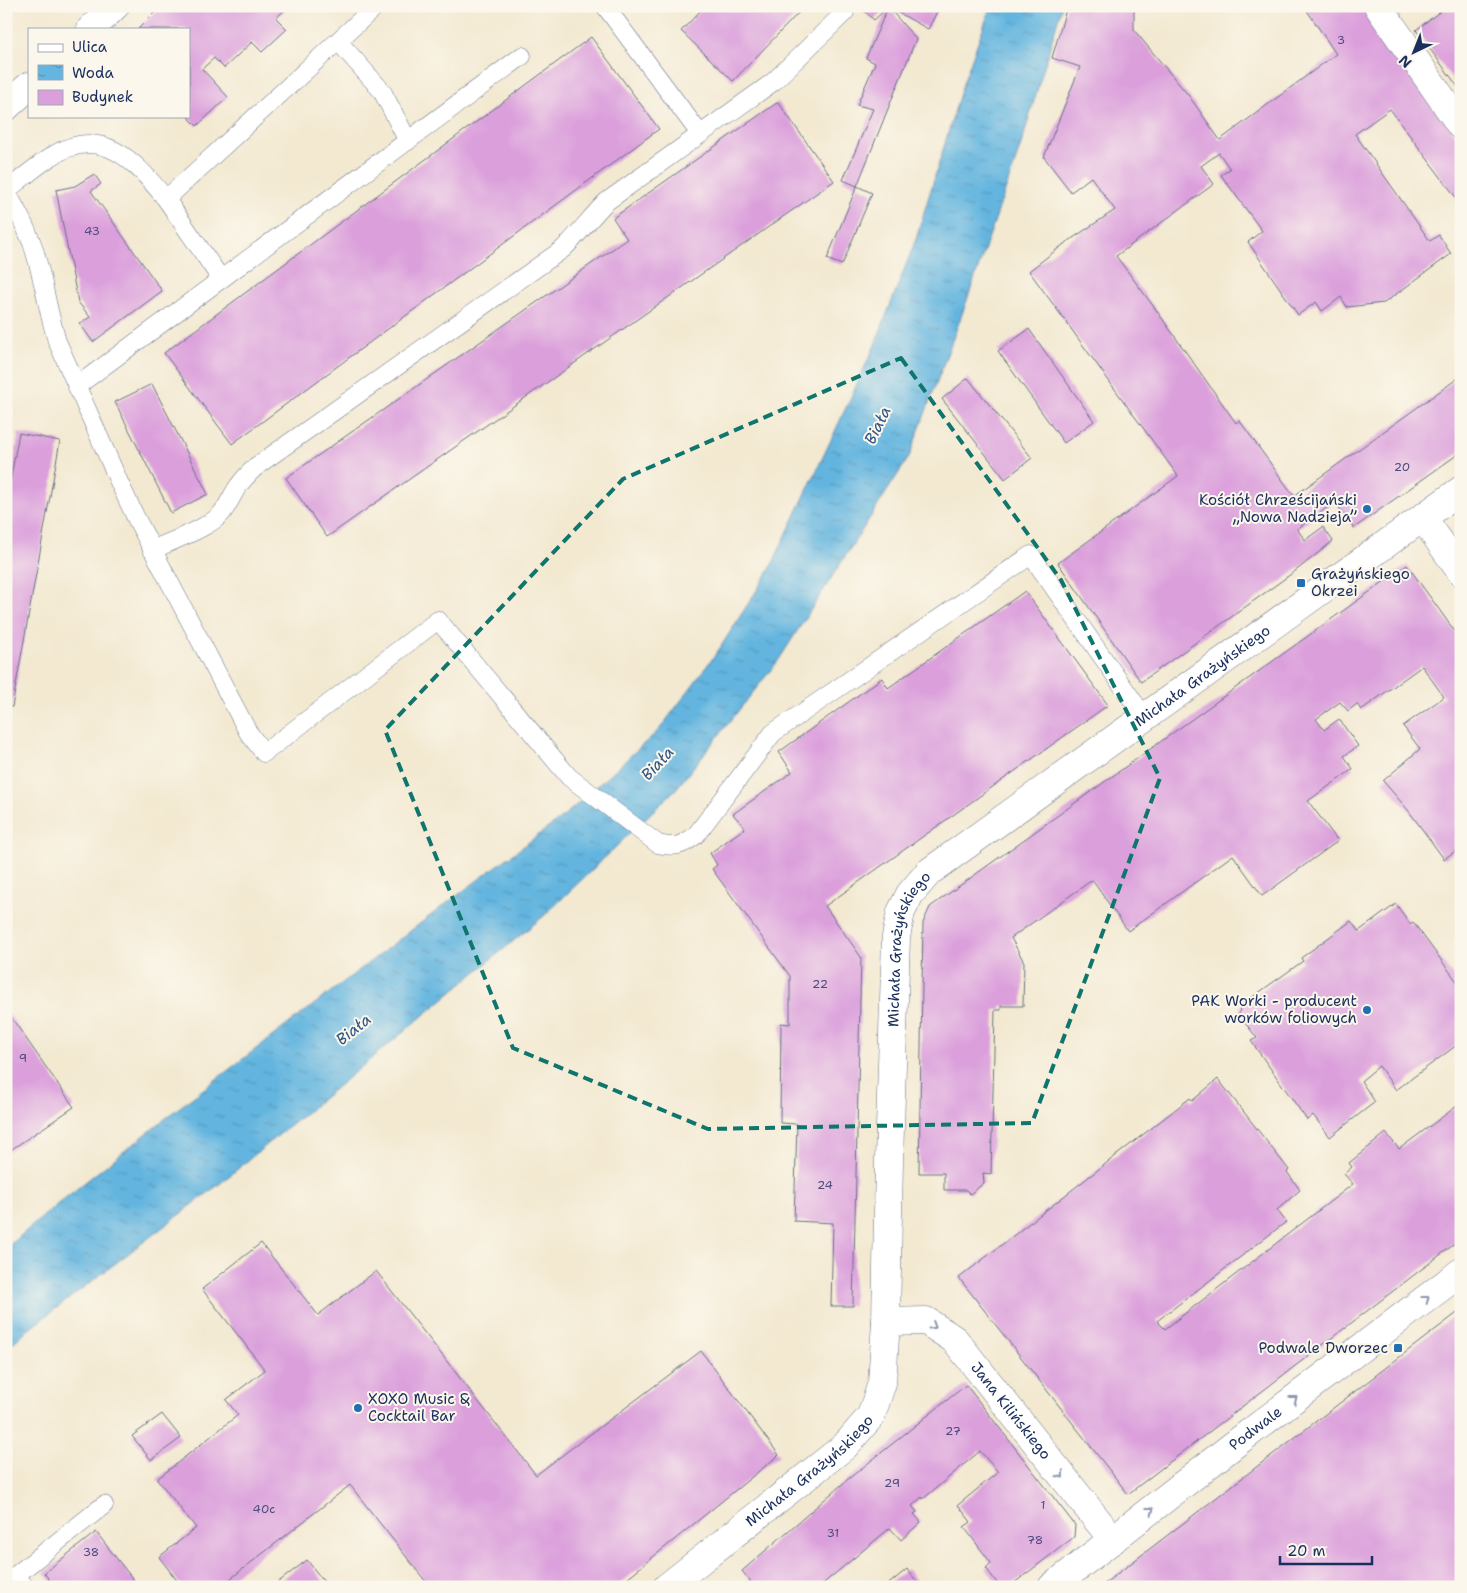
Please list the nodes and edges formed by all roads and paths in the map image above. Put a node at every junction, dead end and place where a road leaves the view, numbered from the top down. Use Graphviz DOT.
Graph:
graph roads {
  1 [pos="115,6"];
  2 [pos="376,6"];
  3 [pos="605,6"];
  4 [pos="1378,6"];
  5 [pos="845,12"];
  6 [pos="92,28"];
  7 [pos="338,41"];
  8 [pos="522,56"];
  9 [pos="28,87"];
  10 [pos="6,107"];
  11 [pos="1461,126"];
  12 [pos="700,134"];
  13 [pos="408,141"];
  14 [pos="6,191"];
  15 [pos="166,200"];
  16 [pos="221,279"];
  17 [pos="77,386"];
  18 [pos="1461,490"];
  19 [pos="1422,518"];
  20 [pos="152,550"];
  21 [pos="1461,572"];
  22 [pos="1145,718"];
  23 [pos="1461,1272"];
  24 [pos="886,1322"];
  25 [pos="104,1505"];
  26 [pos="1113,1540"];
  27 [pos="16,1581"];
  28 [pos="667,1587"];
  29 [pos="1052,1587"];
  1 -- 6 [label="street"];
  2 -- 7 [label="lane"];
  3 -- 12 [label="lane"];
  4 -- 11 [label="street"];
  5 -- 12 [label="lane"];
  7 -- 13 [label="lane"];
  7 -- 15 [label="lane"];
  8 -- 13 [label="lane"];
  9 -- 10 [label="street"];
  12 -- 20 [label="lane"];
  13 -- 16 [label="lane"];
  14 -- 15 [label="lane"];
  14 -- 17 [label="lane"];
  15 -- 16 [label="lane"];
  16 -- 17 [label="lane"];
  17 -- 20 [label="lane"];
  18 -- 19 [label="street, Michała Grażyńskiego"];
  19 -- 21 [label="street"];
  19 -- 22 [label="street, Michała Grażyńskiego"];
  20 -- 22 [label="lane"];
  22 -- 24 [label="street, Michała Grażyńskiego"];
  26 -- 23 [label="street, Podwale, one-way"];
  24 -- 26 [label="street, Jana Kilińskiego, one-way"];
  24 -- 28 [label="street, Michała Grażyńskiego"];
  25 -- 27 [label="lane"];
  26 -- 29 [label="street, Podwale"];
}
